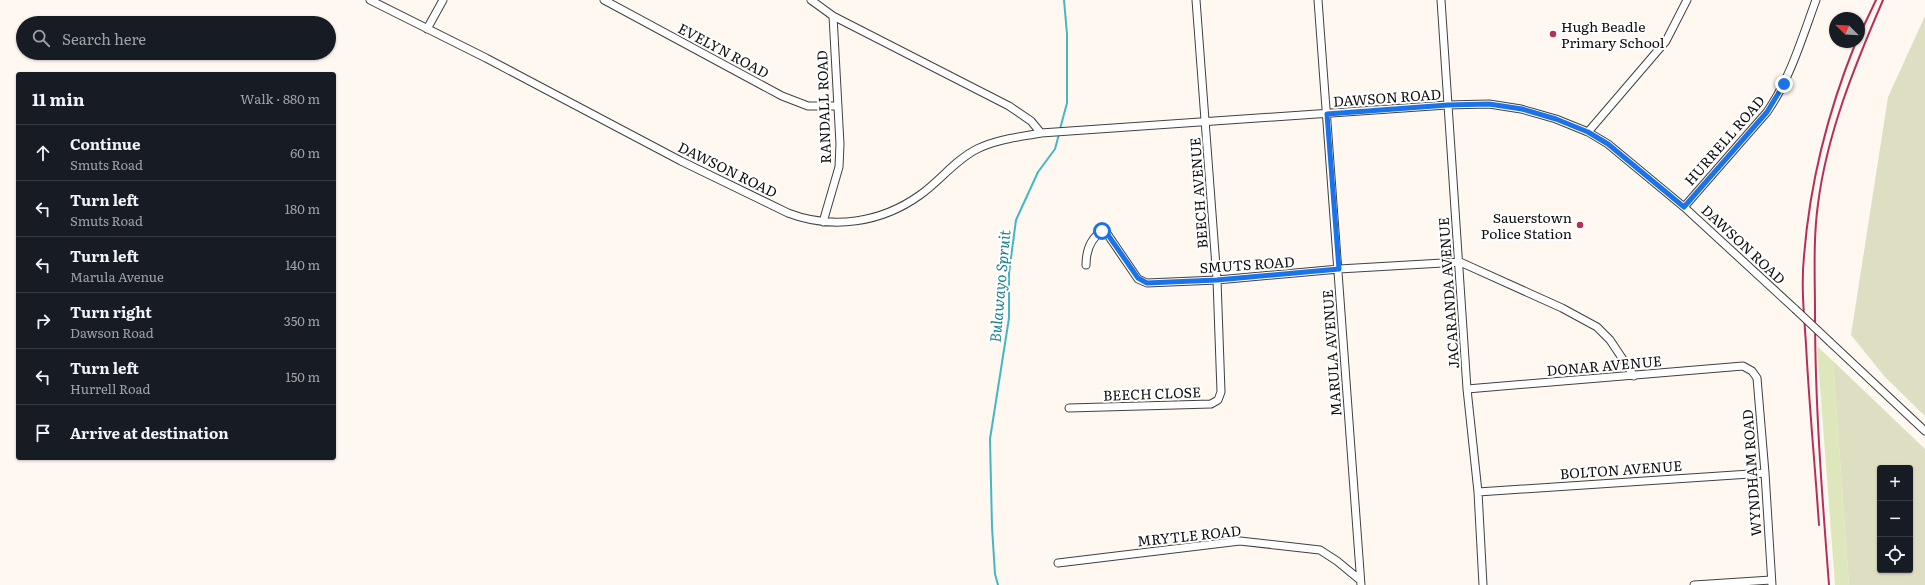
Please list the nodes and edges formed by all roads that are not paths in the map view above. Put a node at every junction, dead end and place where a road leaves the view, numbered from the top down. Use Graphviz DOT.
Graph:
graph roads {
  1 [pos="370,0"];
  2 [pos="443,0"];
  3 [pos="604,0"];
  4 [pos="811,0"];
  5 [pos="1196,0"];
  6 [pos="1318,0"];
  7 [pos="1441,0"];
  8 [pos="1687,0"];
  9 [pos="1816,0"];
  10 [pos="833,16"];
  11 [pos="427,29"];
  12 [pos="1448,105"];
  13 [pos="838,106"];
  14 [pos="1327,114"];
  15 [pos="1206,122"];
  16 [pos="1588,132"];
  17 [pos="1042,133"];
  18 [pos="1684,207"];
  19 [pos="823,222"];
  20 [pos="1460,262"];
  21 [pos="1086,265"];
  22 [pos="1339,269"];
  23 [pos="1217,280"];
  24 [pos="1743,366"];
  25 [pos="1634,376"];
  26 [pos="1221,384"];
  27 [pos="1467,389"];
  28 [pos="1069,408"];
  29 [pos="1925,431"];
  30 [pos="1765,473"];
  31 [pos="1478,492"];
  32 [pos="1058,563"];
  33 [pos="1361,582"];
  34 [pos="1772,582"];
  35 [pos="1483,585"];
  36 [pos="1694,585"];
  1 -- 11 [label="street, DAWSON ROAD"];
  2 -- 11 [label="street"];
  3 -- 13 [label="street, EVELYN ROAD"];
  4 -- 10 [label="street"];
  5 -- 15 [label="street, BEECH AVENUE"];
  6 -- 14 [label="street, MARULA AVENUE"];
  7 -- 12 [label="street, JACARANDA AVENUE"];
  8 -- 16 [label="street"];
  9 -- 18 [label="street, HURRELL ROAD"];
  10 -- 13 [label="street, RANDALL ROAD"];
  10 -- 17 [label="street"];
  11 -- 19 [label="street, DAWSON ROAD"];
  12 -- 14 [label="street, DAWSON ROAD"];
  12 -- 16 [label="street, DAWSON ROAD"];
  12 -- 20 [label="street, JACARANDA AVENUE"];
  13 -- 19 [label="street, RANDALL ROAD"];
  14 -- 15 [label="street, DAWSON ROAD"];
  14 -- 22 [label="street, MARULA AVENUE"];
  15 -- 17 [label="street, DAWSON ROAD"];
  15 -- 23 [label="street, BEECH AVENUE"];
  16 -- 18 [label="street, DAWSON ROAD"];
  17 -- 19 [label="street, DAWSON ROAD"];
  18 -- 29 [label="street, DAWSON ROAD, bridge"];
  20 -- 22 [label="street, SMUTS ROAD"];
  20 -- 25 [label="street"];
  20 -- 27 [label="street, JACARANDA AVENUE"];
  21 -- 23 [label="street, SMUTS ROAD"];
  22 -- 23 [label="street, SMUTS ROAD"];
  22 -- 33 [label="street, MARULA AVENUE"];
  23 -- 26 [label="street, BEECH AVENUE"];
  24 -- 25 [label="street, DONAR AVENUE"];
  24 -- 30 [label="street, WYNDHAM ROAD"];
  25 -- 27 [label="street, DONAR AVENUE"];
  26 -- 28 [label="street, BEECH CLOSE"];
  27 -- 31 [label="street, JACARANDA AVENUE"];
  30 -- 31 [label="street, BOLTON AVENUE"];
  30 -- 34 [label="street, WYNDHAM ROAD"];
  31 -- 35 [label="street, JACARANDA AVENUE"];
  32 -- 33 [label="street, MRYTLE ROAD"];
  34 -- 36 [label="street"];
}
